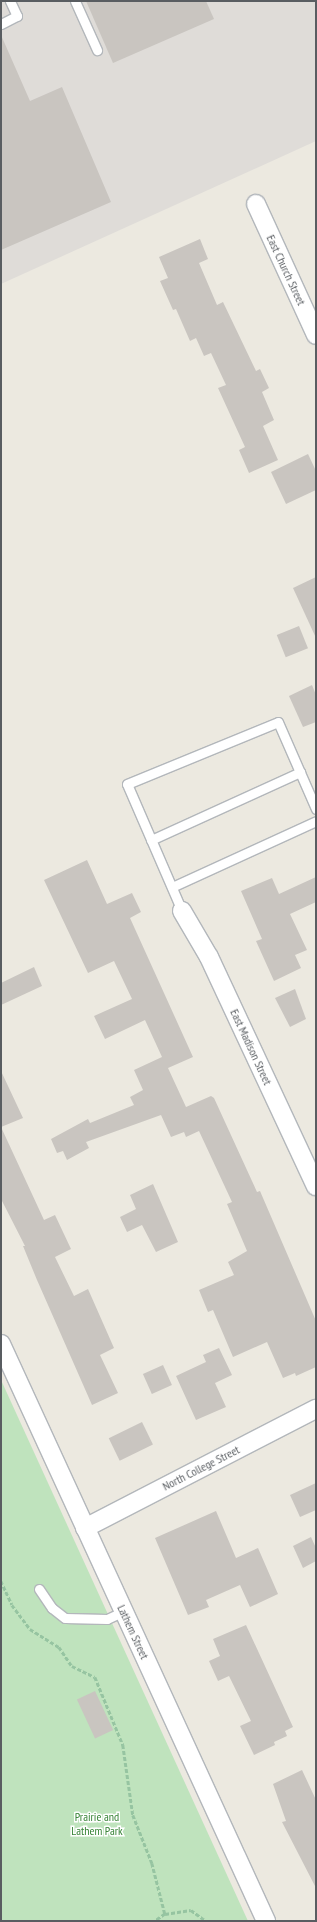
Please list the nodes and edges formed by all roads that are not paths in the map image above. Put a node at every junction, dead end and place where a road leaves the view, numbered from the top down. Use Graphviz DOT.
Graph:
graph roads {
  1 [pos="10,1"];
  2 [pos="75,1"];
  3 [pos="1,24"];
  4 [pos="97,50"];
  5 [pos="256,204"];
  6 [pos="316,335"];
  7 [pos="300,772"];
  8 [pos="316,809"];
  9 [pos="316,821"];
  10 [pos="151,840"];
  11 [pos="172,887"];
  12 [pos="182,911"];
  13 [pos="316,1186"];
  14 [pos="1,1344"];
  15 [pos="316,1409"];
  16 [pos="85,1528"];
  17 [pos="39,1589"];
  18 [pos="124,1611"];
  19 [pos="266,1921"];
  1 -- 3 [label="lane"];
  2 -- 4 [label="lane"];
  5 -- 6 [label="street, East Church Street"];
  7 -- 8 [label="lane"];
  7 -- 10 [label="lane"];
  7 -- 10 [label="lane"];
  9 -- 11 [label="lane"];
  10 -- 11 [label="lane"];
  11 -- 12 [label="lane"];
  12 -- 13 [label="street, East Madison Street"];
  14 -- 16 [label="street, Lathem Street"];
  15 -- 16 [label="street, North College Street"];
  16 -- 18 [label="street, Lathem Street"];
  17 -- 18 [label="lane"];
  18 -- 19 [label="street, Lathem Street"];
}
